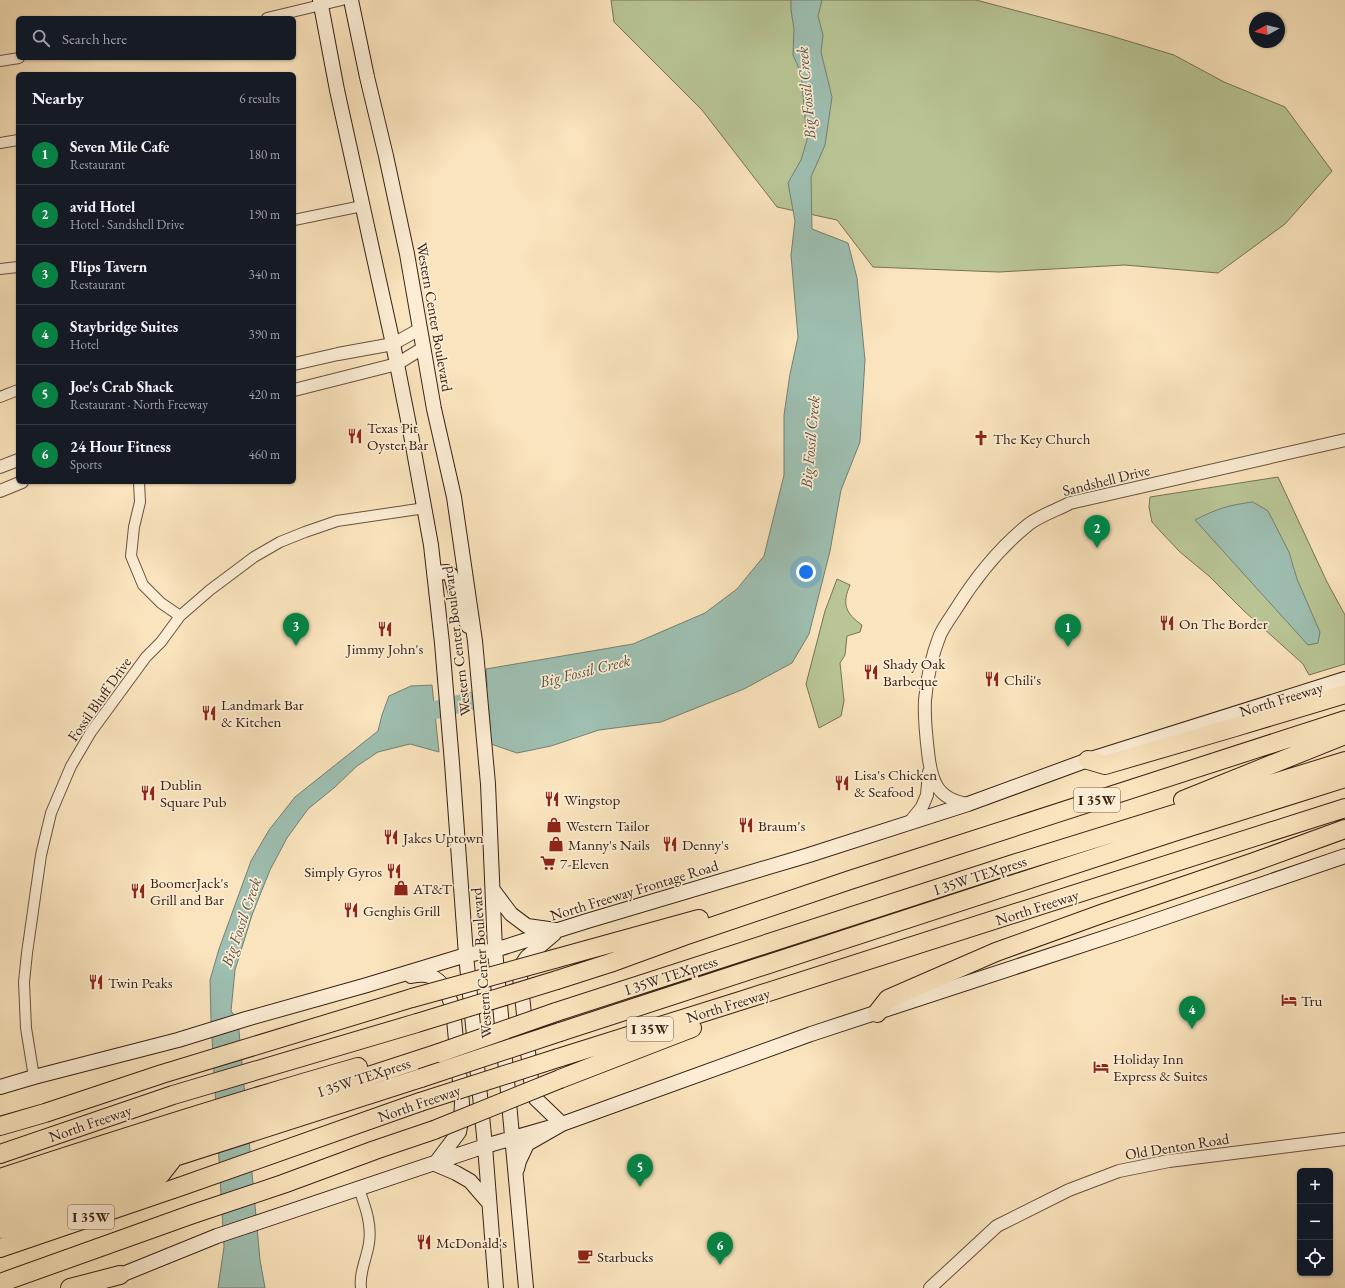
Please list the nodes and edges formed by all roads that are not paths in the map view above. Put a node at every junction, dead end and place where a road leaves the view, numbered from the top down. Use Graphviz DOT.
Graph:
graph roads {
  1 [pos="342,0"];
  2 [pos="351,0"];
  3 [pos="321,3"];
  4 [pos="274,16"];
  5 [pos="16,58"];
  6 [pos="0,61"];
  7 [pos="16,140"];
  8 [pos="0,143"];
  9 [pos="362,206"];
  10 [pos="296,220"];
  11 [pos="16,267"];
  12 [pos="0,270"];
  13 [pos="420,329"];
  14 [pos="393,344"];
  15 [pos="423,348"];
  16 [pos="296,364"];
  17 [pos="397,364"];
  18 [pos="296,389"];
  19 [pos="16,391"];
  20 [pos="0,397"];
  21 [pos="1345,440"];
  22 [pos="16,461"];
  23 [pos="0,467"];
  24 [pos="17,484"];
  25 [pos="139,484"];
  26 [pos="0,491"];
  27 [pos="424,508"];
  28 [pos="434,573"];
  29 [pos="180,616"];
  30 [pos="475,641"];
  31 [pos="1345,679"];
  32 [pos="1345,694"];
  33 [pos="1345,720"];
  34 [pos="1345,735"];
  35 [pos="1088,760"];
  36 [pos="1345,761"];
  37 [pos="930,765"];
  38 [pos="1345,778"];
  39 [pos="968,804"];
  40 [pos="1345,808"];
  41 [pos="910,822"];
  42 [pos="1345,829"];
  43 [pos="1345,856"];
  44 [pos="784,863"];
  45 [pos="1010,865"];
  46 [pos="850,880"];
  47 [pos="493,890"];
  48 [pos="558,930"];
  49 [pos="495,950"];
  50 [pos="466,955"];
  51 [pos="390,977"];
  52 [pos="743,1000"];
  53 [pos="877,1013"];
  54 [pos="34,1077"];
  55 [pos="0,1087"];
  56 [pos="282,1096"];
  57 [pos="562,1124"];
  58 [pos="0,1126"];
  59 [pos="512,1138"];
  60 [pos="1345,1139"];
  61 [pos="485,1146"];
  62 [pos="175,1148"];
  63 [pos="0,1154"];
  64 [pos="435,1164"];
  65 [pos="0,1178"];
  66 [pos="516,1179"];
  67 [pos="359,1189"];
  68 [pos="0,1196"];
  69 [pos="489,1203"];
  70 [pos="0,1213"];
  71 [pos="0,1229"];
  72 [pos="0,1248"];
  73 [pos="120,1275"];
  74 [pos="0,1283"];
  75 [pos="70,1288"];
  76 [pos="93,1288"];
  77 [pos="361,1288"];
  78 [pos="496,1288"];
  79 [pos="526,1288"];
  80 [pos="930,1288"];
  1 -- 3 [label="street"];
  2 -- 13 [label="main road, Western Center Boulevard"];
  3 -- 4 [label="street"];
  3 -- 9 [label="main road, Western Center Boulevard"];
  5 -- 6 [label="street"];
  7 -- 8 [label="street"];
  9 -- 10 [label="street"];
  9 -- 14 [label="main road, Western Center Boulevard"];
  11 -- 12 [label="street"];
  13 -- 14 [label="street"];
  13 -- 15 [label="main road, Western Center Boulevard"];
  14 -- 16 [label="street"];
  14 -- 17 [label="main road, Western Center Boulevard"];
  15 -- 17 [label="street"];
  15 -- 30 [label="main road, Western Center Boulevard"];
  17 -- 18 [label="street"];
  17 -- 27 [label="main road, Western Center Boulevard"];
  19 -- 20 [label="street"];
  21 -- 37 [label="street, Sandshell Drive"];
  22 -- 23 [label="street"];
  24 -- 26 [label="street"];
  25 -- 29 [label="street"];
  27 -- 28 [label="main road, Western Center Boulevard"];
  27 -- 29 [label="street, Fossil Bluff Drive"];
  28 -- 30 [label="main road"];
  28 -- 50 [label="main road, Western Center Boulevard"];
  29 -- 54 [label="street, Fossil Bluff Drive"];
  30 -- 47 [label="main road, Western Center Boulevard"];
  31 -- 35 [label="main road, North Freeway"];
  32 -- 35 [label="highway"];
  33 -- 46 [label="highway, North Freeway / I 35W"];
  34 -- 45 [label="highway"];
  35 -- 39 [label="main road, North Freeway"];
  36 -- 45 [label="highway, I 35W TEXpress"];
  37 -- 39 [label="street, Sandshell Drive"];
  37 -- 41 [label="street, Sandshell Drive"];
  38 -- 62 [label="highway, I 35W TEXpress, bridge"];
  39 -- 41 [label="main road, North Freeway"];
  40 -- 52 [label="highway, North Freeway / I 35W"];
  41 -- 44 [label="main road, North Freeway"];
  42 -- 53 [label="highway"];
  43 -- 53 [label="main road"];
  44 -- 48 [label="main road, North Freeway Frontage Road"];
  45 -- 56 [label="highway, I 35W TEXpress, bridge"];
  46 -- 58 [label="highway, bridge"];
  46 -- 63 [label="highway, North Freeway / I 35W, bridge"];
  47 -- 48 [label="main road"];
  47 -- 49 [label="main road, Western Center Boulevard"];
  48 -- 49 [label="main road, North Freeway Frontage Road"];
  48 -- 57 [label="main road"];
  49 -- 50 [label="main road"];
  49 -- 59 [label="main road, Western Center Boulevard"];
  50 -- 51 [label="main road"];
  50 -- 61 [label="main road, Western Center Boulevard"];
  51 -- 54 [label="main road"];
  51 -- 64 [label="main road"];
  52 -- 72 [label="highway, North Freeway / I 35W, bridge"];
  52 -- 74 [label="highway, bridge"];
  53 -- 57 [label="main road"];
  54 -- 55 [label="main road"];
  56 -- 62 [label="highway, I 35W TEXpress"];
  56 -- 65 [label="highway"];
  57 -- 59 [label="main road"];
  57 -- 66 [label="main road"];
  59 -- 61 [label="main road"];
  59 -- 66 [label="main road, Western Center Boulevard"];
  60 -- 80 [label="street, Old Denton Road"];
  61 -- 64 [label="main road"];
  61 -- 69 [label="main road, Western Center Boulevard"];
  62 -- 68 [label="highway, I 35W TEXpress"];
  62 -- 70 [label="highway, I 35W TEXpress"];
  62 -- 71 [label="highway"];
  64 -- 67 [label="main road"];
  64 -- 69 [label="main road"];
  66 -- 79 [label="main road, Western Center Boulevard"];
  67 -- 73 [label="main road"];
  67 -- 77 [label="street"];
  69 -- 78 [label="main road, Western Center Boulevard"];
  73 -- 75 [label="highway"];
  73 -- 76 [label="main road"];
}
